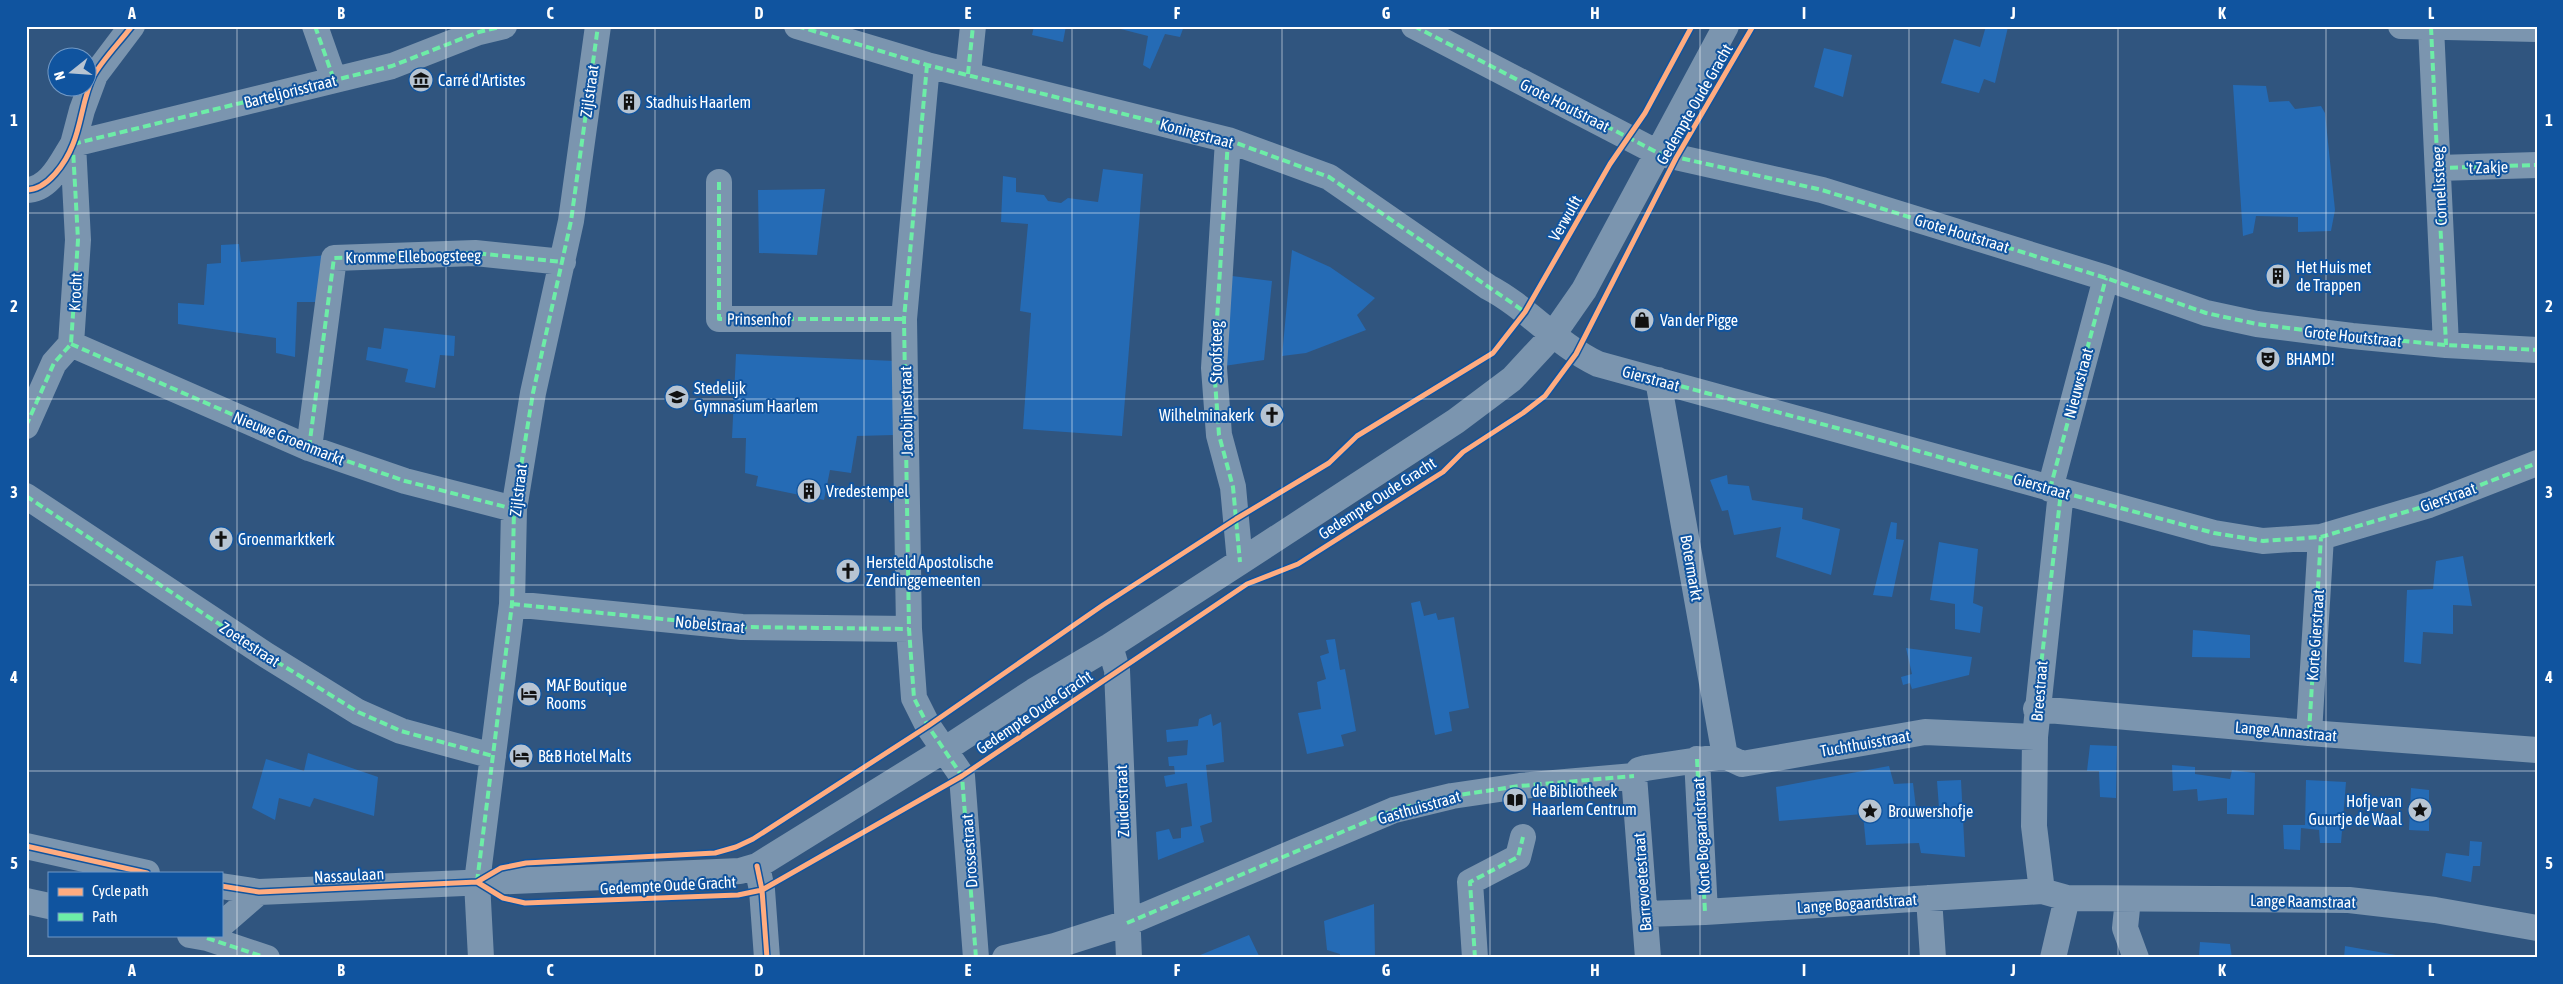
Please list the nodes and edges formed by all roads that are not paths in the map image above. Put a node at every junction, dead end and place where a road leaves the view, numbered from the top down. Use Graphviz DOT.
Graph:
graph roads {
  1 [pos="132,26"];
  2 [pos="315,26"];
  3 [pos="504,26"];
  4 [pos="598,26"];
  5 [pos="797,26"];
  6 [pos="973,26"];
  7 [pos="1726,26"];
  8 [pos="2401,26"];
  9 [pos="1416,27"];
  10 [pos="2432,27"];
  11 [pos="2475,27"];
  12 [pos="2537,29"];
  13 [pos="927,65"];
  14 [pos="968,74"];
  15 [pos="334,80"];
  16 [pos="1228,140"];
  17 [pos="73,144"];
  18 [pos="1658,153"];
  19 [pos="2537,165"];
  20 [pos="2438,168"];
  21 [pos="719,182"];
  22 [pos="26,190"];
  23 [pos="563,262"];
  24 [pos="2106,278"];
  25 [pos="904,319"];
  26 [pos="1552,336"];
  27 [pos="71,344"];
  28 [pos="2446,345"];
  29 [pos="2537,350"];
  30 [pos="1658,380"];
  31 [pos="26,426"];
  32 [pos="308,448"];
  33 [pos="2537,463"];
  34 [pos="2055,490"];
  35 [pos="26,496"];
  36 [pos="514,509"];
  37 [pos="2321,537"];
  38 [pos="1240,562"];
  39 [pos="512,604"];
  40 [pos="910,629"];
  41 [pos="1110,646"];
  42 [pos="2036,709"];
  43 [pos="2309,733"];
  44 [pos="2035,737"];
  45 [pos="944,750"];
  46 [pos="2537,750"];
  47 [pos="493,756"];
  48 [pos="1725,756"];
  49 [pos="1697,759"];
  50 [pos="1634,776"];
  51 [pos="1523,837"];
  52 [pos="26,846"];
  53 [pos="757,866"];
  54 [pos="143,872"];
  55 [pos="477,882"];
  56 [pos="222,886"];
  57 [pos="2042,891"];
  58 [pos="258,892"];
  59 [pos="1929,898"];
  60 [pos="2067,898"];
  61 [pos="2128,899"];
  62 [pos="26,901"];
  63 [pos="48,906"];
  64 [pos="1705,912"];
  65 [pos="1645,914"];
  66 [pos="222,921"];
  67 [pos="1127,923"];
  68 [pos="2537,928"];
  69 [pos="214,936"];
  70 [pos="267,958"];
  71 [pos="481,958"];
  72 [pos="767,958"];
  73 [pos="976,958"];
  74 [pos="1006,958"];
  75 [pos="1129,958"];
  76 [pos="1475,958"];
  77 [pos="1648,958"];
  78 [pos="1933,958"];
  79 [pos="2053,958"];
  80 [pos="2136,958"];
  1 -- 17 [label="street"];
  2 -- 15 [label="street"];
  3 -- 15 [label="street, Barteljorisstraat"];
  4 -- 23 [label="street, Zijlstraat"];
  5 -- 13 [label="street, Koningstraat"];
  6 -- 14 [label="street"];
  7 -- 18 [label="street, Gedempte Oude Gracht"];
  8 -- 10 [label="street"];
  9 -- 18 [label="street, Grote Houtstraat"];
  10 -- 11 [label="street"];
  10 -- 20 [label="street, Cornelissteeg"];
  11 -- 12 [label="street"];
  13 -- 14 [label="street, Koningstraat"];
  13 -- 25 [label="street, Jacobijnestraat"];
  14 -- 16 [label="street, Koningstraat"];
  15 -- 17 [label="street, Barteljorisstraat"];
  16 -- 26 [label="street, Koningstraat"];
  16 -- 38 [label="street, Stoofsteeg"];
  17 -- 22 [label="street"];
  17 -- 27 [label="street, Krocht"];
  18 -- 24 [label="street, Grote Houtstraat"];
  18 -- 26 [label="street"];
  19 -- 20 [label="street, 't Zakje"];
  20 -- 28 [label="street, Cornelissteeg"];
  21 -- 25 [label="street, Prinsenhof"];
  23 -- 32 [label="street, Kromme Elleboogsteeg"];
  23 -- 36 [label="street, Zijlstraat"];
  24 -- 28 [label="street, Grote Houtstraat"];
  24 -- 34 [label="street, Nieuwstraat"];
  25 -- 40 [label="street, Jacobijnestraat"];
  26 -- 30 [label="street, Gierstraat"];
  26 -- 38 [label="street, Gedempte Oude Gracht"];
  27 -- 31 [label="street"];
  27 -- 32 [label="street, Nieuwe Groenmarkt"];
  28 -- 29 [label="street, Grote Houtstraat"];
  30 -- 34 [label="street, Gierstraat"];
  30 -- 48 [label="street, Botermarkt"];
  32 -- 36 [label="street, Nieuwe Groenmarkt"];
  33 -- 37 [label="street, Gierstraat"];
  34 -- 37 [label="street, Gierstraat"];
  34 -- 42 [label="street, Breestraat"];
  35 -- 47 [label="street, Zoetestraat"];
  36 -- 39 [label="street, Zijlstraat"];
  37 -- 43 [label="street, Korte Gierstraat"];
  38 -- 41 [label="street, Gedempte Oude Gracht"];
  39 -- 40 [label="street, Nobelstraat"];
  39 -- 47 [label="street, Zijlstraat"];
  40 -- 45 [label="street, Jacobijnestraat"];
  41 -- 45 [label="street, Gedempte Oude Gracht"];
  41 -- 67 [label="street, Zuiderstraat"];
  42 -- 43 [label="street, Lange Annastraat"];
  42 -- 44 [label="street, Breestraat"];
  43 -- 46 [label="street, Lange Annastraat"];
  44 -- 48 [label="street, Tuchthuisstraat"];
  44 -- 57 [label="street, Breestraat"];
  45 -- 53 [label="street, Gedempte Oude Gracht"];
  45 -- 73 [label="street, Drossestraat"];
  47 -- 55 [label="street, Zijlstraat"];
  48 -- 49 [label="street, Tuchthuisstraat"];
  49 -- 50 [label="street, Gasthuisstraat"];
  49 -- 64 [label="street, Korte Bogaardstraat"];
  50 -- 65 [label="street, Barrevoetestraat"];
  50 -- 67 [label="street, Gasthuisstraat"];
  51 -- 76 [label="street"];
  52 -- 54 [label="street"];
  53 -- 55 [label="street, Gedempte Oude Gracht"];
  53 -- 72 [label="street"];
  55 -- 58 [label="street, Nassaulaan"];
  55 -- 71 [label="street, Zijlstraat"];
  56 -- 58 [label="street, Nassaulaan"];
  57 -- 59 [label="street, Lange Bogaardstraat"];
  57 -- 60 [label="street, Lange Bogaardstraat"];
  58 -- 66 [label="street"];
  59 -- 64 [label="street, Lange Bogaardstraat"];
  59 -- 78 [label="street"];
  60 -- 61 [label="street, Lange Raamstraat"];
  60 -- 79 [label="street"];
  61 -- 68 [label="street, Lange Raamstraat"];
  61 -- 80 [label="street"];
  62 -- 63 [label="street"];
  64 -- 65 [label="street, Lange Bogaardstraat"];
  65 -- 77 [label="street, Barrevoetestraat"];
  67 -- 74 [label="street, Gasthuisstraat"];
  67 -- 75 [label="street, Zuiderstraat"];
  69 -- 70 [label="street"];
}
